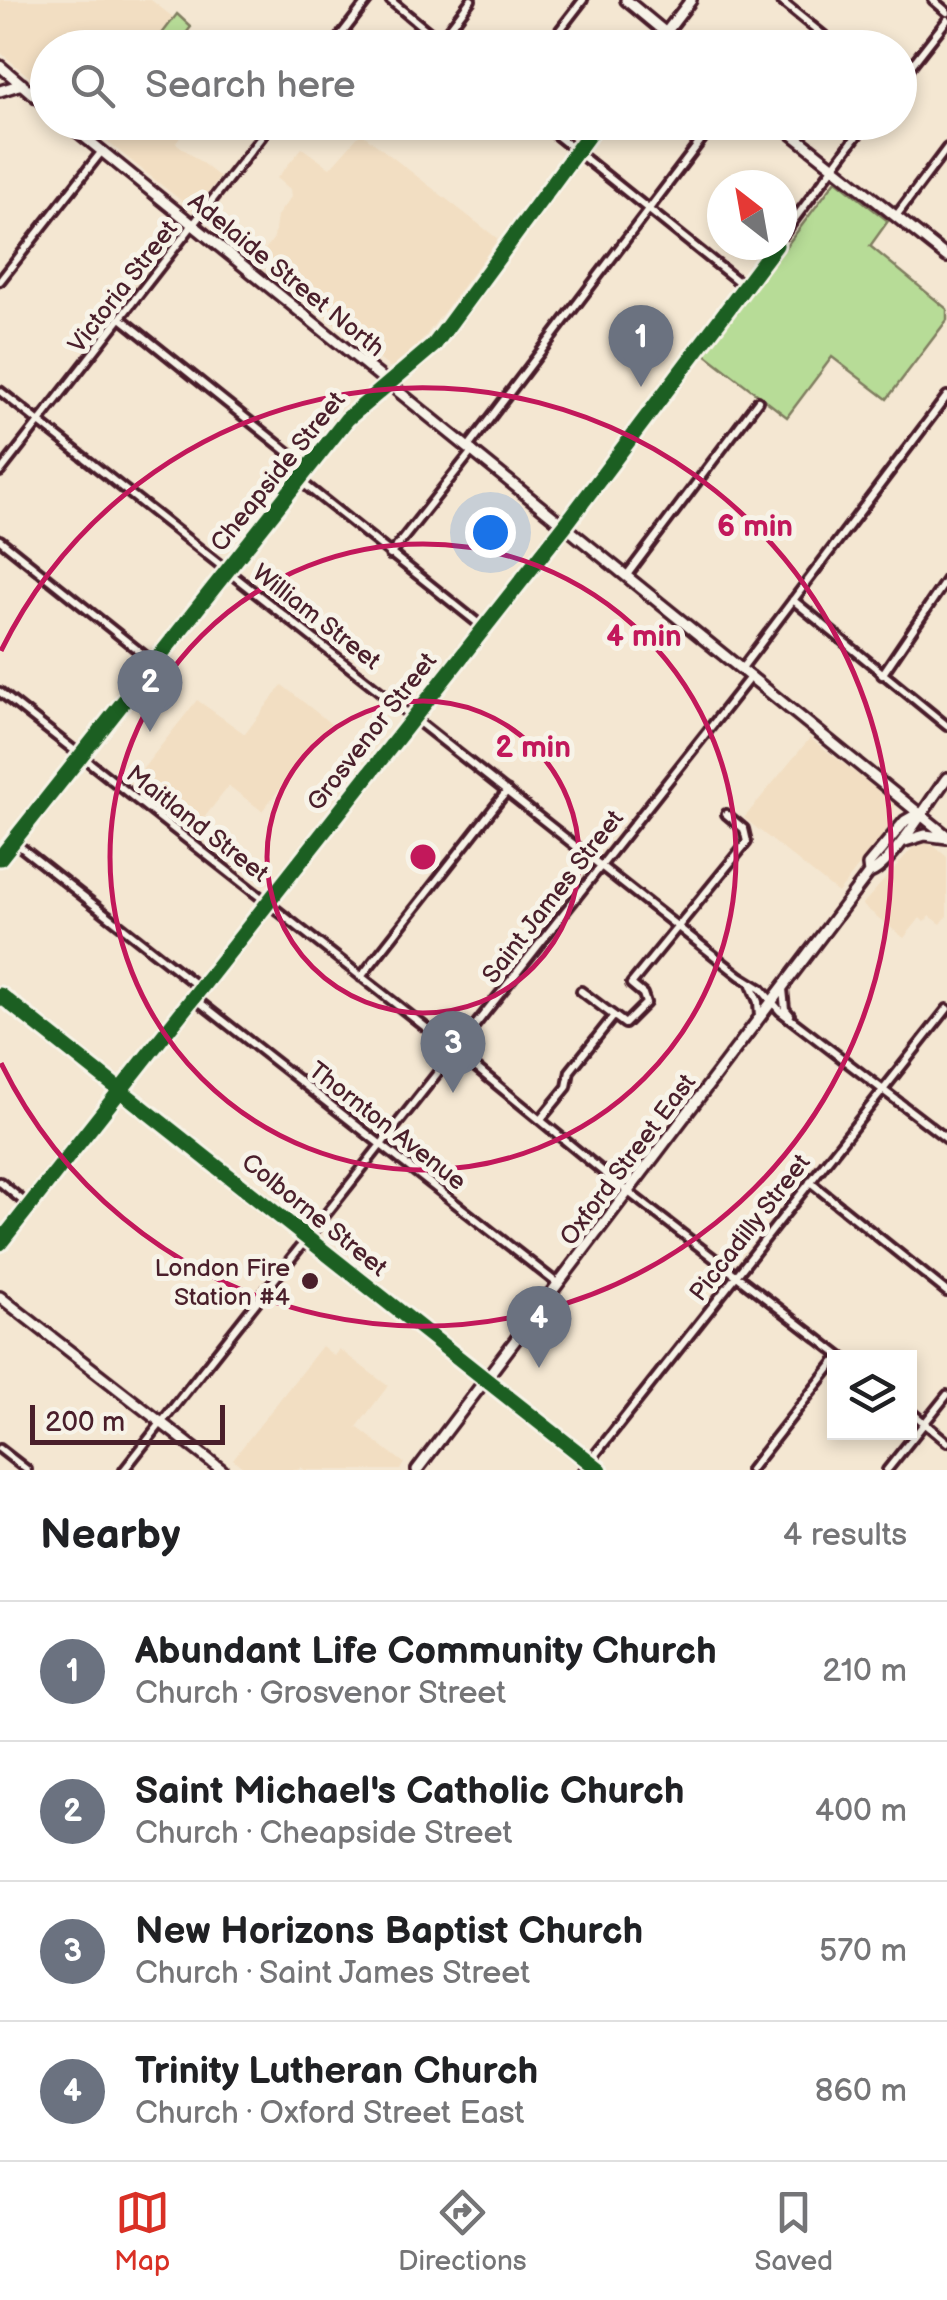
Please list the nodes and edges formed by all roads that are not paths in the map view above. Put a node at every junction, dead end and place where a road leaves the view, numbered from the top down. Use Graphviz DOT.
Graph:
graph roads {
  1 [pos="368,0"];
  2 [pos="390,0"];
  3 [pos="471,0"];
  4 [pos="583,0"];
  5 [pos="626,0"];
  6 [pos="691,0"];
  7 [pos="780,0"];
  8 [pos="932,0"];
  9 [pos="947,12"];
  10 [pos="947,20"];
  11 [pos="346,30"];
  12 [pos="427,30"];
  13 [pos="448,30"];
  14 [pos="560,30"];
  15 [pos="664,30"];
  16 [pos="668,30"];
  17 [pos="818,30"];
  18 [pos="917,58"];
  19 [pos="0,66"];
  20 [pos="22,84"];
  21 [pos="0,91"];
  22 [pos="30,91"];
  23 [pos="88,140"];
  24 [pos="260,140"];
  25 [pos="562,140"];
  26 [pos="585,140"];
  27 [pos="702,140"];
  28 [pos="800,140"];
  29 [pos="853,140"];
  30 [pos="102,151"];
  31 [pos="576,152"];
  32 [pos="946,152"];
  33 [pos="833,166"];
  34 [pos="649,210"];
  35 [pos="797,215"];
  36 [pos="896,216"];
  37 [pos="195,224"];
  38 [pos="947,257"];
  39 [pos="765,260"];
  40 [pos="0,281"];
  41 [pos="746,287"];
  42 [pos="122,319"];
  43 [pos="388,383"];
  44 [pos="0,391"];
  45 [pos="947,396"];
  46 [pos="758,401"];
  47 [pos="40,422"];
  48 [pos="471,448"];
  49 [pos="308,468"];
  50 [pos="0,472"];
  51 [pos="299,480"];
  52 [pos="566,524"];
  53 [pos="0,540"];
  54 [pos="390,554"];
  55 [pos="228,570"];
  56 [pos="627,574"];
  57 [pos="947,579"];
  58 [pos="793,600"];
  59 [pos="484,628"];
  60 [pos="154,663"];
  61 [pos="746,672"];
  62 [pos="882,675"];
  63 [pos="0,692"];
  64 [pos="414,717"];
  65 [pos="947,726"];
  66 [pos="81,756"];
  67 [pos="947,778"];
  68 [pos="507,791"];
  69 [pos="726,814"];
  70 [pos="920,814"];
  71 [pos="947,837"];
  72 [pos="7,844"];
  73 [pos="899,845"];
  74 [pos="0,858"];
  75 [pos="601,865"];
  76 [pos="868,873"];
  77 [pos="267,903"];
  78 [pos="679,926"];
  79 [pos="362,977"];
  80 [pos="751,984"];
  81 [pos="784,985"];
  82 [pos="200,988"];
  83 [pos="581,992"];
  84 [pos="0,995"];
  85 [pos="193,997"];
  86 [pos="772,1000"];
  87 [pos="947,1008"];
  88 [pos="790,1016"];
  89 [pos="613,1017"];
  90 [pos="759,1017"];
  91 [pos="455,1050"];
  92 [pos="120,1090"];
  93 [pos="884,1090"];
  94 [pos="540,1120"];
  95 [pos="947,1139"];
  96 [pos="380,1145"];
  97 [pos="0,1182"];
  98 [pos="810,1182"];
  99 [pos="628,1191"];
  100 [pos="29,1206"];
  101 [pos="307,1239"];
  102 [pos="0,1243"];
  103 [pos="737,1275"];
  104 [pos="558,1284"];
  105 [pos="947,1292"];
  106 [pos="0,1296"];
  107 [pos="829,1350"];
  108 [pos="827,1373"];
  109 [pos="485,1380"];
  110 [pos="947,1395"];
  111 [pos="917,1418"];
  112 [pos="161,1422"];
  113 [pos="924,1423"];
  114 [pos="947,1442"];
  115 [pos="0,1448"];
  116 [pos="586,1466"];
  117 [pos="27,1470"];
  118 [pos="124,1470"];
  119 [pos="222,1470"];
  120 [pos="417,1470"];
  121 [pos="600,1470"];
  122 [pos="750,1470"];
  123 [pos="887,1470"];
  1 -- 11 [label="street"];
  2 -- 12 [label="street"];
  3 -- 13 [label="street"];
  4 -- 14 [label="street"];
  5 -- 15 [label="street"];
  6 -- 16 [label="street"];
  7 -- 17 [label="street"];
  8 -- 9 [label="street"];
  10 -- 18 [label="street"];
  19 -- 20 [label="street"];
  20 -- 21 [label="street"];
  20 -- 22 [label="street"];
  23 -- 30 [label="street, Adelaide Street North"];
  24 -- 37 [label="street, Victoria Street"];
  25 -- 31 [label="street"];
  26 -- 31 [label="street, Cheapside Street"];
  27 -- 34 [label="street"];
  28 -- 33 [label="street"];
  29 -- 33 [label="street"];
  30 -- 37 [label="street, Adelaide Street North"];
  30 -- 40 [label="street"];
  31 -- 34 [label="street"];
  31 -- 43 [label="street, Cheapside Street"];
  32 -- 36 [label="street"];
  33 -- 35 [label="street"];
  33 -- 36 [label="street"];
  34 -- 41 [label="street"];
  34 -- 48 [label="street"];
  36 -- 38 [label="street"];
  37 -- 42 [label="street, Victoria Street"];
  37 -- 43 [label="street, Adelaide Street North"];
  39 -- 41 [label="street, Grosvenor Street"];
  41 -- 52 [label="street, Grosvenor Street"];
  42 -- 47 [label="street, Victoria Street"];
  42 -- 49 [label="street"];
  43 -- 48 [label="street, Adelaide Street North"];
  43 -- 49 [label="street, Cheapside Street"];
  44 -- 47 [label="street, William Street"];
  45 -- 58 [label="street, Saint James Street"];
  46 -- 56 [label="street"];
  47 -- 50 [label="street, Victoria Street"];
  47 -- 55 [label="street, William Street"];
  48 -- 52 [label="street, Adelaide Street North"];
  48 -- 54 [label="street"];
  49 -- 51 [label="street, Cheapside Street"];
  51 -- 54 [label="street"];
  51 -- 55 [label="street, Cheapside Street"];
  52 -- 56 [label="street, Adelaide Street North"];
  52 -- 59 [label="street, Grosvenor Street"];
  53 -- 60 [label="street"];
  54 -- 59 [label="street"];
  55 -- 60 [label="street, Cheapside Street"];
  55 -- 64 [label="street, William Street"];
  56 -- 61 [label="street, Adelaide Street North"];
  57 -- 62 [label="street"];
  58 -- 61 [label="street, Saint James Street"];
  58 -- 62 [label="street"];
  59 -- 64 [label="street, Grosvenor Street"];
  60 -- 66 [label="street, Cheapside Street"];
  61 -- 70 [label="street, Adelaide Street North"];
  61 -- 75 [label="street, Saint James Street"];
  62 -- 65 [label="street"];
  63 -- 66 [label="street, Maitland Street"];
  64 -- 68 [label="street, William Street"];
  64 -- 77 [label="street, Grosvenor Street"];
  66 -- 72 [label="street, Cheapside Street"];
  66 -- 77 [label="street, Maitland Street"];
  67 -- 70 [label="street, Oxford Street East"];
  68 -- 75 [label="street, William Street"];
  68 -- 79 [label="street"];
  69 -- 78 [label="street"];
  70 -- 71 [label="street, Adelaide Street North"];
  70 -- 73 [label="street, Oxford Street East"];
  70 -- 76 [label="street, Oxford Street East"];
  71 -- 73 [label="street"];
  72 -- 74 [label="street, Cheapside Street"];
  72 -- 82 [label="street"];
  73 -- 76 [label="street, Oxford Street East"];
  75 -- 78 [label="street, William Street"];
  75 -- 91 [label="street, Saint James Street"];
  76 -- 81 [label="street, Oxford Street East"];
  77 -- 79 [label="street, Maitland Street"];
  77 -- 82 [label="street, Grosvenor Street"];
  78 -- 80 [label="street, William Street"];
  78 -- 89 [label="street"];
  79 -- 91 [label="street, Maitland Street"];
  80 -- 86 [label="street, William Street"];
  80 -- 90 [label="street"];
  81 -- 86 [label="street, Oxford Street East"];
  81 -- 88 [label="street"];
  82 -- 85 [label="street, Grosvenor Street"];
  83 -- 89 [label="street"];
  84 -- 92 [label="street, Colborne Street"];
  85 -- 92 [label="street, Grosvenor Street"];
  85 -- 96 [label="street, Thornton Avenue"];
  86 -- 88 [label="street, William Street"];
  86 -- 90 [label="street, Oxford Street East"];
  87 -- 93 [label="street, Piccadilly Street"];
  88 -- 93 [label="street, William Street"];
  89 -- 94 [label="street"];
  90 -- 99 [label="street, Oxford Street East"];
  91 -- 94 [label="street, Maitland Street"];
  91 -- 96 [label="street, Saint James Street"];
  92 -- 100 [label="street, Grosvenor Street"];
  92 -- 101 [label="street, Colborne Street"];
  93 -- 95 [label="street, William Street"];
  93 -- 98 [label="street, Piccadilly Street"];
  94 -- 99 [label="street, Maitland Street"];
  96 -- 101 [label="street, Saint James Street"];
  96 -- 104 [label="street, Thornton Avenue"];
  97 -- 100 [label="street"];
  98 -- 103 [label="street, Piccadilly Street"];
  98 -- 105 [label="street"];
  99 -- 103 [label="street, Maitland Street"];
  99 -- 104 [label="street, Oxford Street East"];
  100 -- 102 [label="street, Grosvenor Street"];
  101 -- 109 [label="street, Colborne Street"];
  101 -- 112 [label="street, Saint James Street"];
  103 -- 107 [label="street, Maitland Street"];
  103 -- 116 [label="street, Piccadilly Street"];
  104 -- 109 [label="street, Oxford Street East"];
  106 -- 112 [label="street"];
  108 -- 122 [label="street"];
  109 -- 116 [label="street, Colborne Street"];
  109 -- 120 [label="street, Oxford Street East"];
  110 -- 113 [label="street"];
  111 -- 113 [label="street"];
  112 -- 118 [label="street, Saint James Street"];
  112 -- 119 [label="street"];
  113 -- 114 [label="street"];
  113 -- 123 [label="street"];
  115 -- 117 [label="street"];
  116 -- 121 [label="street, Colborne Street"];
}
